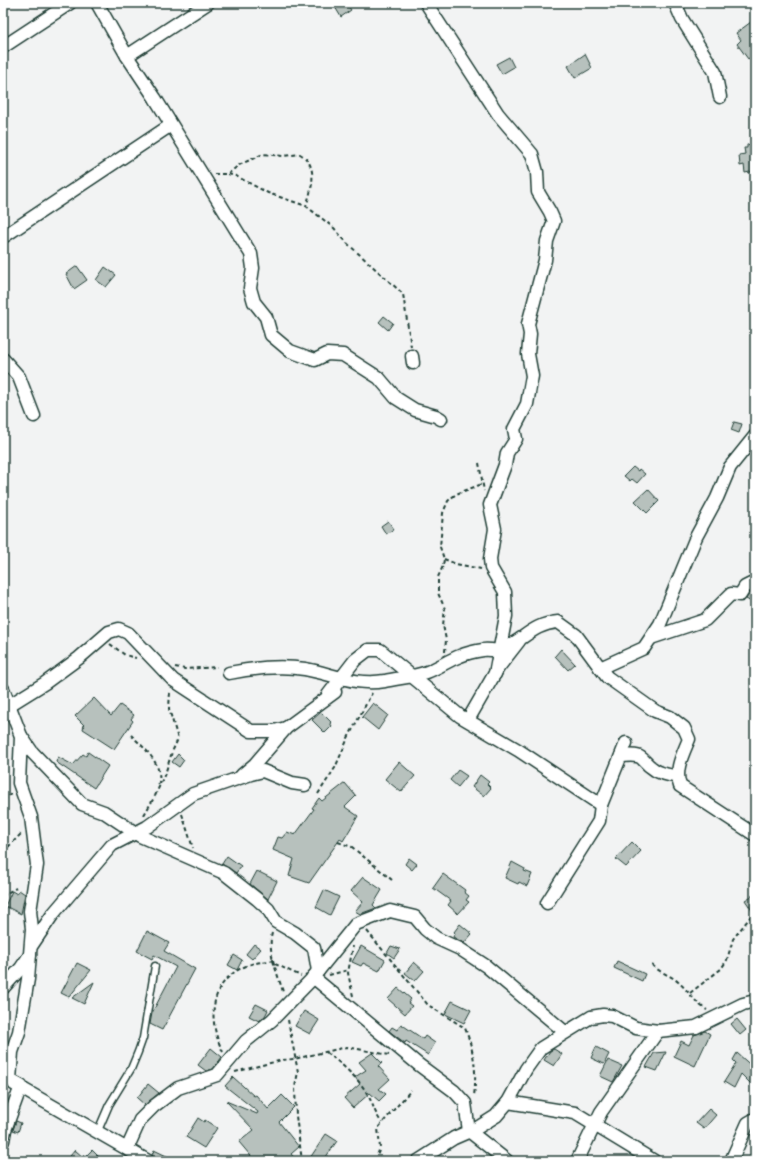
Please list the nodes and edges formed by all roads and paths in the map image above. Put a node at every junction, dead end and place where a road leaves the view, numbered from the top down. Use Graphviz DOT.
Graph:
graph roads {
  1 [pos="70,3"];
  2 [pos="97,3"];
  3 [pos="208,3"];
  4 [pos="427,3"];
  5 [pos="675,3"];
  6 [pos="3,47"];
  7 [pos="127,56"];
  8 [pos="720,97"];
  9 [pos="171,125"];
  10 [pos="202,174"];
  11 [pos="228,174"];
  12 [pos="306,206"];
  13 [pos="3,237"];
  14 [pos="3,359"];
  15 [pos="413,360"];
  16 [pos="34,416"];
  17 [pos="441,419"];
  18 [pos="755,436"];
  19 [pos="480,463"];
  20 [pos="482,484"];
  21 [pos="490,505"];
  22 [pos="444,559"];
  23 [pos="494,575"];
  24 [pos="755,582"];
  25 [pos="522,637"];
  26 [pos="651,638"];
  27 [pos="498,650"];
  28 [pos="444,664"];
  29 [pos="174,667"];
  30 [pos="600,668"];
  31 [pos="229,672"];
  32 [pos="494,674"];
  33 [pos="410,676"];
  34 [pos="173,680"];
  35 [pos="347,680"];
  36 [pos="379,681"];
  37 [pos="3,689"];
  38 [pos="8,706"];
  39 [pos="468,720"];
  40 [pos="286,728"];
  41 [pos="131,735"];
  42 [pos="21,736"];
  43 [pos="626,743"];
  44 [pos="622,756"];
  45 [pos="239,778"];
  46 [pos="677,778"];
  47 [pos="305,785"];
  48 [pos="318,794"];
  49 [pos="155,796"];
  50 [pos="178,804"];
  51 [pos="601,806"];
  52 [pos="32,826"];
  53 [pos="134,832"];
  54 [pos="755,834"];
  55 [pos="338,842"];
  56 [pos="194,851"];
  57 [pos="3,852"];
  58 [pos="392,880"];
  59 [pos="16,888"];
  60 [pos="3,897"];
  61 [pos="547,902"];
  62 [pos="755,911"];
  63 [pos="276,922"];
  64 [pos="360,922"];
  65 [pos="350,931"];
  66 [pos="31,949"];
  67 [pos="274,960"];
  68 [pos="275,964"];
  69 [pos="652,965"];
  70 [pos="155,966"];
  71 [pos="348,970"];
  72 [pos="316,977"];
  73 [pos="3,988"];
  74 [pos="690,993"];
  75 [pos="755,1001"];
  76 [pos="287,1004"];
  77 [pos="355,1011"];
  78 [pos="716,1019"];
  79 [pos="658,1031"];
  80 [pos="565,1032"];
  81 [pos="326,1052"];
  82 [pos="390,1055"];
  83 [pos="294,1059"];
  84 [pos="228,1062"];
  85 [pos="217,1075"];
  86 [pos="3,1079"];
  87 [pos="21,1086"];
  88 [pos="411,1090"];
  89 [pos="473,1100"];
  90 [pos="508,1102"];
  91 [pos="755,1119"];
  92 [pos="382,1123"];
  93 [pos="595,1125"];
  94 [pos="469,1131"];
  95 [pos="97,1133"];
  96 [pos="3,1141"];
  97 [pos="127,1148"];
  98 [pos="148,1161"];
  99 [pos="302,1161"];
  100 [pos="375,1161"];
  101 [pos="418,1161"];
  102 [pos="507,1161"];
  103 [pos="578,1161"];
  104 [pos="654,1161"];
  105 [pos="731,1161"];
  1 -- 6 [label="street"];
  2 -- 7 [label="street"];
  3 -- 7 [label="street"];
  4 -- 21 [label="street"];
  5 -- 8 [label="street"];
  7 -- 9 [label="street"];
  9 -- 10 [label="street"];
  9 -- 13 [label="street"];
  10 -- 11 [label="path"];
  10 -- 17 [label="street"];
  11 -- 12 [label="path"];
  11 -- 12 [label="path"];
  12 -- 15 [label="path"];
  14 -- 16 [label="street"];
  18 -- 26 [label="street"];
  19 -- 20 [label="path"];
  20 -- 21 [label="path"];
  20 -- 22 [label="path"];
  21 -- 23 [label="street"];
  22 -- 23 [label="path"];
  22 -- 28 [label="path"];
  23 -- 27 [label="street"];
  24 -- 26 [label="street"];
  25 -- 27 [label="street"];
  25 -- 30 [label="street"];
  25 -- 32 [label="street"];
  26 -- 30 [label="street"];
  27 -- 28 [label="street"];
  27 -- 32 [label="street"];
  28 -- 33 [label="street"];
  29 -- 34 [label="path"];
  30 -- 46 [label="street"];
  31 -- 35 [label="street"];
  32 -- 39 [label="street"];
  33 -- 35 [label="street"];
  33 -- 36 [label="street"];
  33 -- 39 [label="street"];
  34 -- 38 [label="street"];
  34 -- 40 [label="street"];
  34 -- 49 [label="path"];
  35 -- 36 [label="street"];
  35 -- 40 [label="street"];
  36 -- 48 [label="path"];
  37 -- 38 [label="street"];
  38 -- 42 [label="street"];
  39 -- 51 [label="street"];
  40 -- 45 [label="street"];
  41 -- 49 [label="path"];
  42 -- 52 [label="street"];
  42 -- 53 [label="street"];
  43 -- 44 [label="street"];
  44 -- 46 [label="street"];
  44 -- 51 [label="street"];
  45 -- 47 [label="street"];
  45 -- 50 [label="street"];
  46 -- 54 [label="street"];
  49 -- 53 [label="path"];
  50 -- 53 [label="street"];
  50 -- 56 [label="path"];
  51 -- 61 [label="street"];
  52 -- 57 [label="path"];
  52 -- 66 [label="street"];
  53 -- 63 [label="street"];
  53 -- 66 [label="street"];
  55 -- 58 [label="path"];
  59 -- 60 [label="path"];
  62 -- 74 [label="path"];
  63 -- 67 [label="path"];
  63 -- 72 [label="street"];
  64 -- 65 [label="street"];
  64 -- 80 [label="street"];
  64 -- 89 [label="path"];
  65 -- 71 [label="path"];
  65 -- 72 [label="street"];
  66 -- 73 [label="street"];
  66 -- 87 [label="street"];
  67 -- 68 [label="path"];
  67 -- 84 [label="path"];
  68 -- 72 [label="path"];
  68 -- 76 [label="path"];
  69 -- 74 [label="path"];
  70 -- 95 [label="lane"];
  71 -- 72 [label="path"];
  71 -- 77 [label="path"];
  72 -- 76 [label="street"];
  72 -- 77 [label="street"];
  74 -- 78 [label="path"];
  75 -- 78 [label="street"];
  76 -- 83 [label="path"];
  76 -- 84 [label="street"];
  77 -- 94 [label="street"];
  78 -- 79 [label="street"];
  79 -- 80 [label="street"];
  79 -- 93 [label="street"];
  80 -- 90 [label="street"];
  81 -- 82 [label="path"];
  81 -- 83 [label="path"];
  81 -- 92 [label="path"];
  83 -- 85 [label="path"];
  83 -- 99 [label="path"];
  84 -- 85 [label="street"];
  85 -- 97 [label="street"];
  86 -- 87 [label="street"];
  87 -- 95 [label="street"];
  87 -- 96 [label="street"];
  88 -- 92 [label="path"];
  90 -- 93 [label="street"];
  90 -- 94 [label="street"];
  91 -- 105 [label="street"];
  92 -- 100 [label="path"];
  93 -- 103 [label="street"];
  93 -- 104 [label="street"];
  94 -- 101 [label="street"];
  94 -- 102 [label="street"];
  95 -- 97 [label="street"];
  97 -- 98 [label="street"];
}
